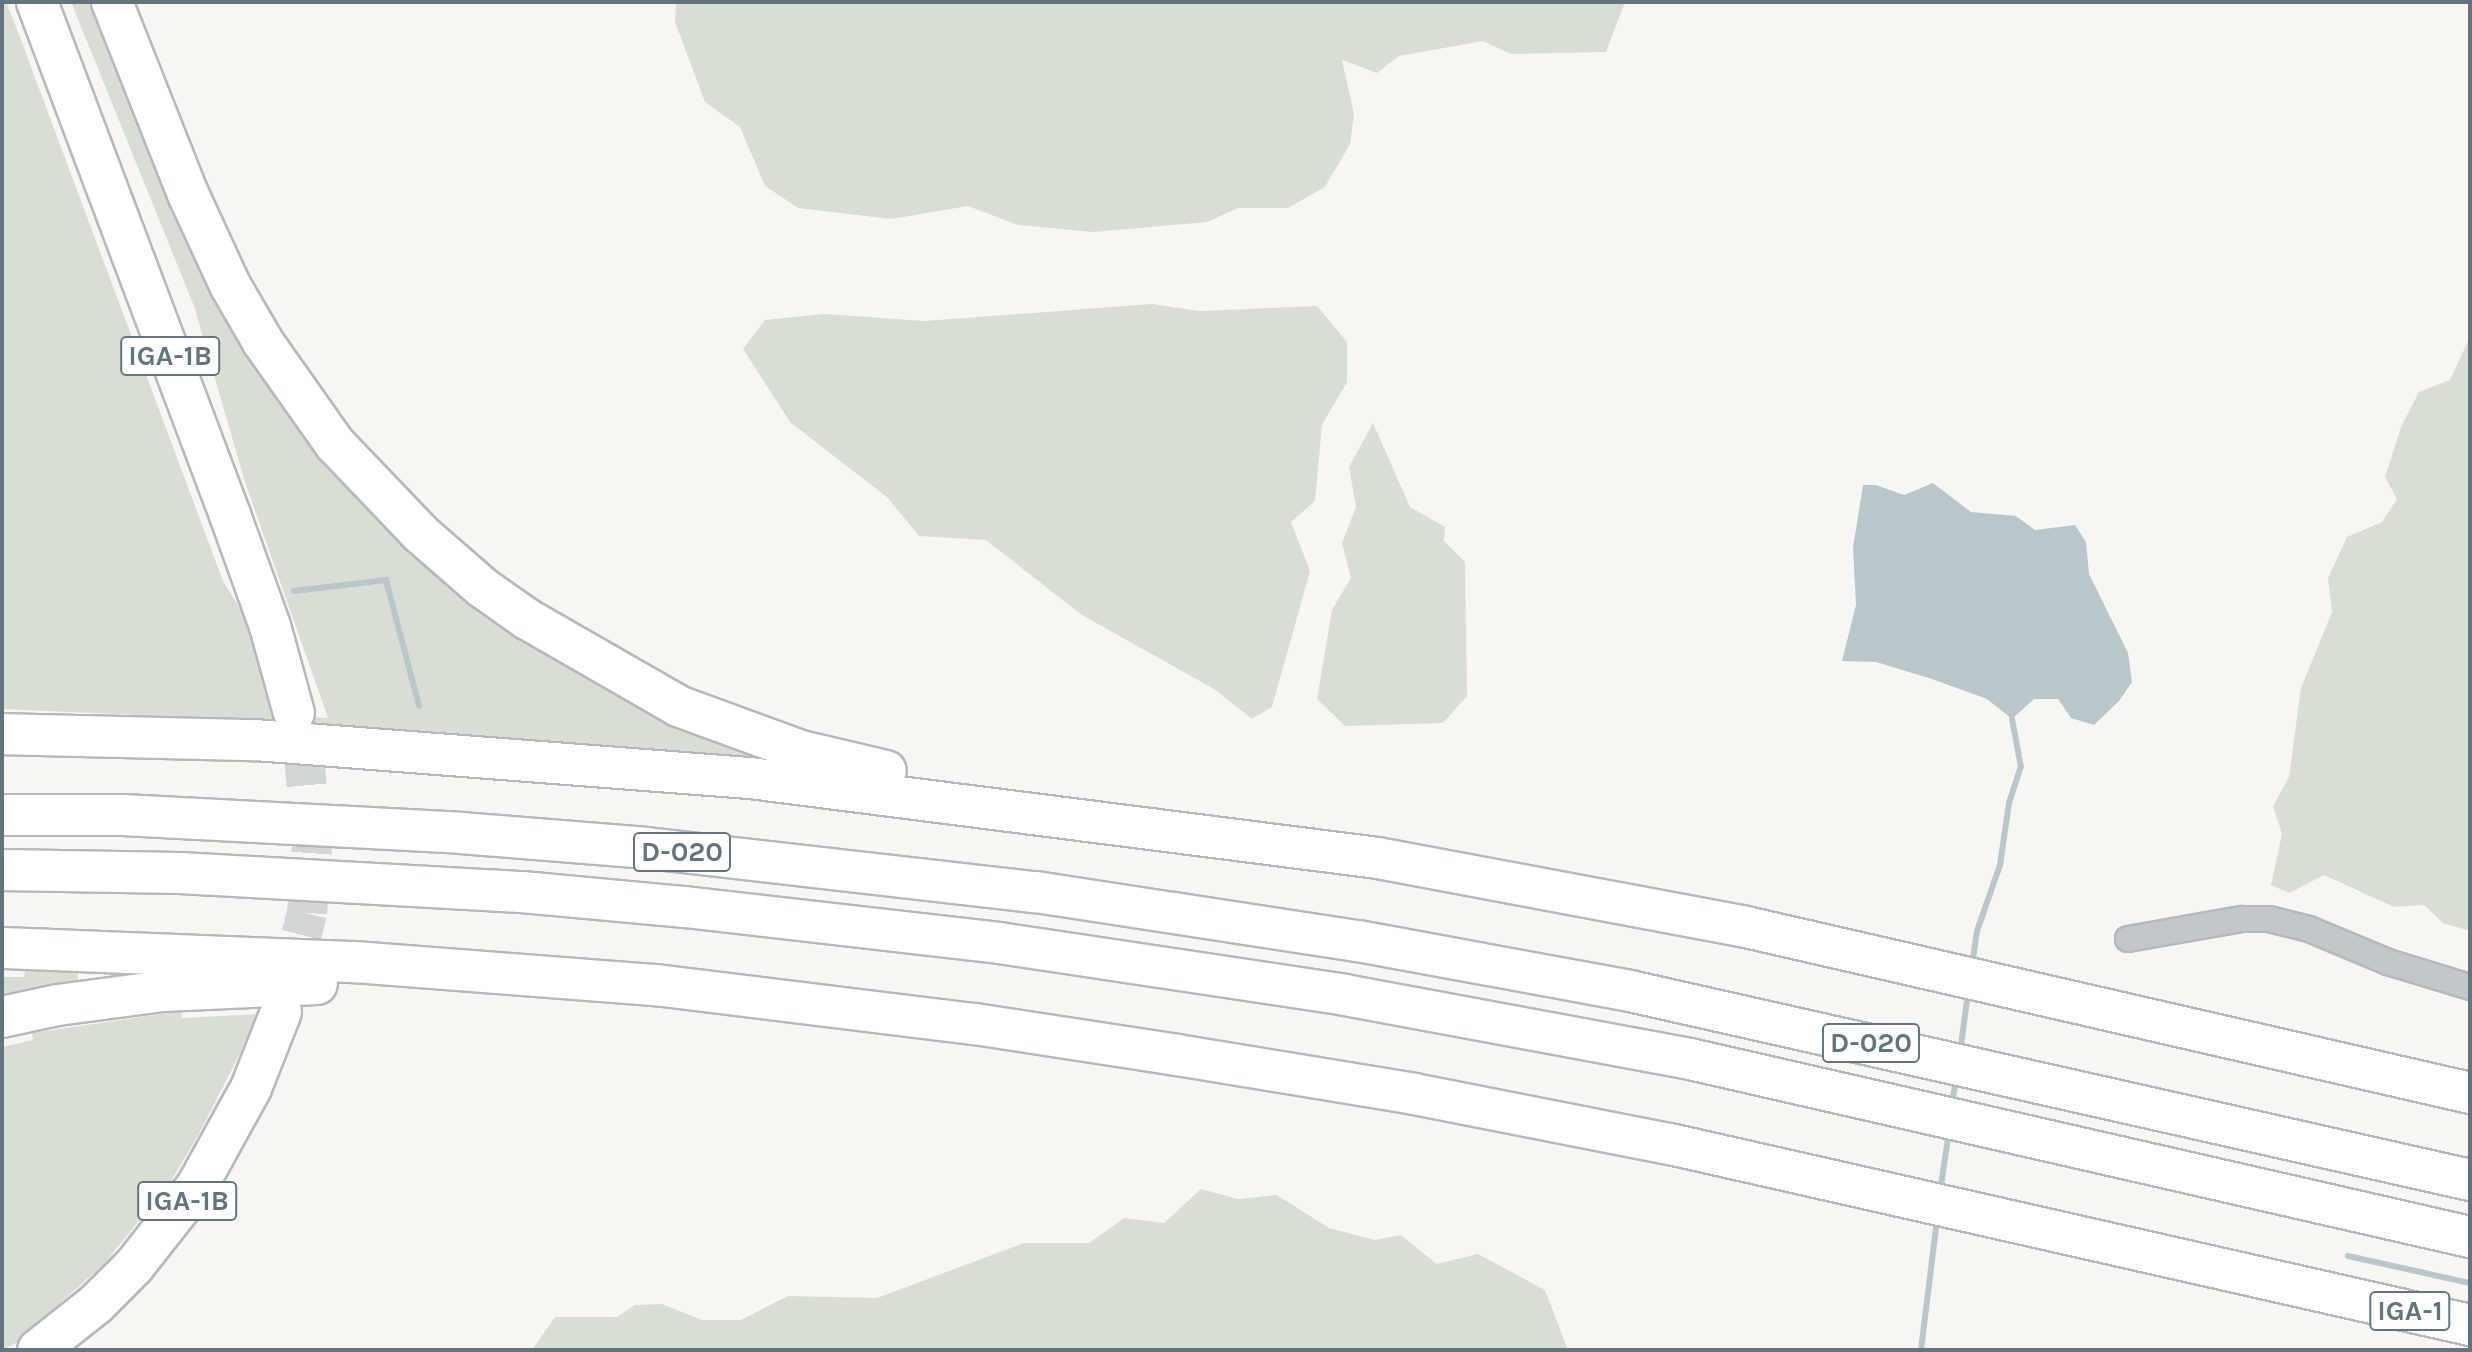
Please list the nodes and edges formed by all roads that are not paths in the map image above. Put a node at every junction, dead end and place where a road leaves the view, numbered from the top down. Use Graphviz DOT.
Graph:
graph roads {
  1 [pos="37,2"];
  2 [pos="112,2"];
  3 [pos="294,713"];
  4 [pos="2,734"];
  5 [pos="2,815"];
  6 [pos="1378,858"];
  7 [pos="2,870"];
  8 [pos="2128,939"];
  9 [pos="2,948"];
  10 [pos="2470,987"];
  11 [pos="781,1000"];
  12 [pos="281,1012"];
  13 [pos="2,1017"];
  14 [pos="2470,1093"];
  15 [pos="2470,1180"];
  16 [pos="2470,1237"];
  17 [pos="2470,1325"];
  18 [pos="38,1350"];
  1 -- 3 [label="highway, IGA-1B"];
  2 -- 6 [label="highway"];
  4 -- 6 [label="highway"];
  5 -- 15 [label="highway, D-020"];
  6 -- 14 [label="highway"];
  7 -- 16 [label="highway, D-020"];
  8 -- 10 [label="street"];
  9 -- 11 [label="highway"];
  11 -- 13 [label="highway"];
  11 -- 17 [label="highway, IGA-1"];
  12 -- 18 [label="highway, IGA-1B"];
}
